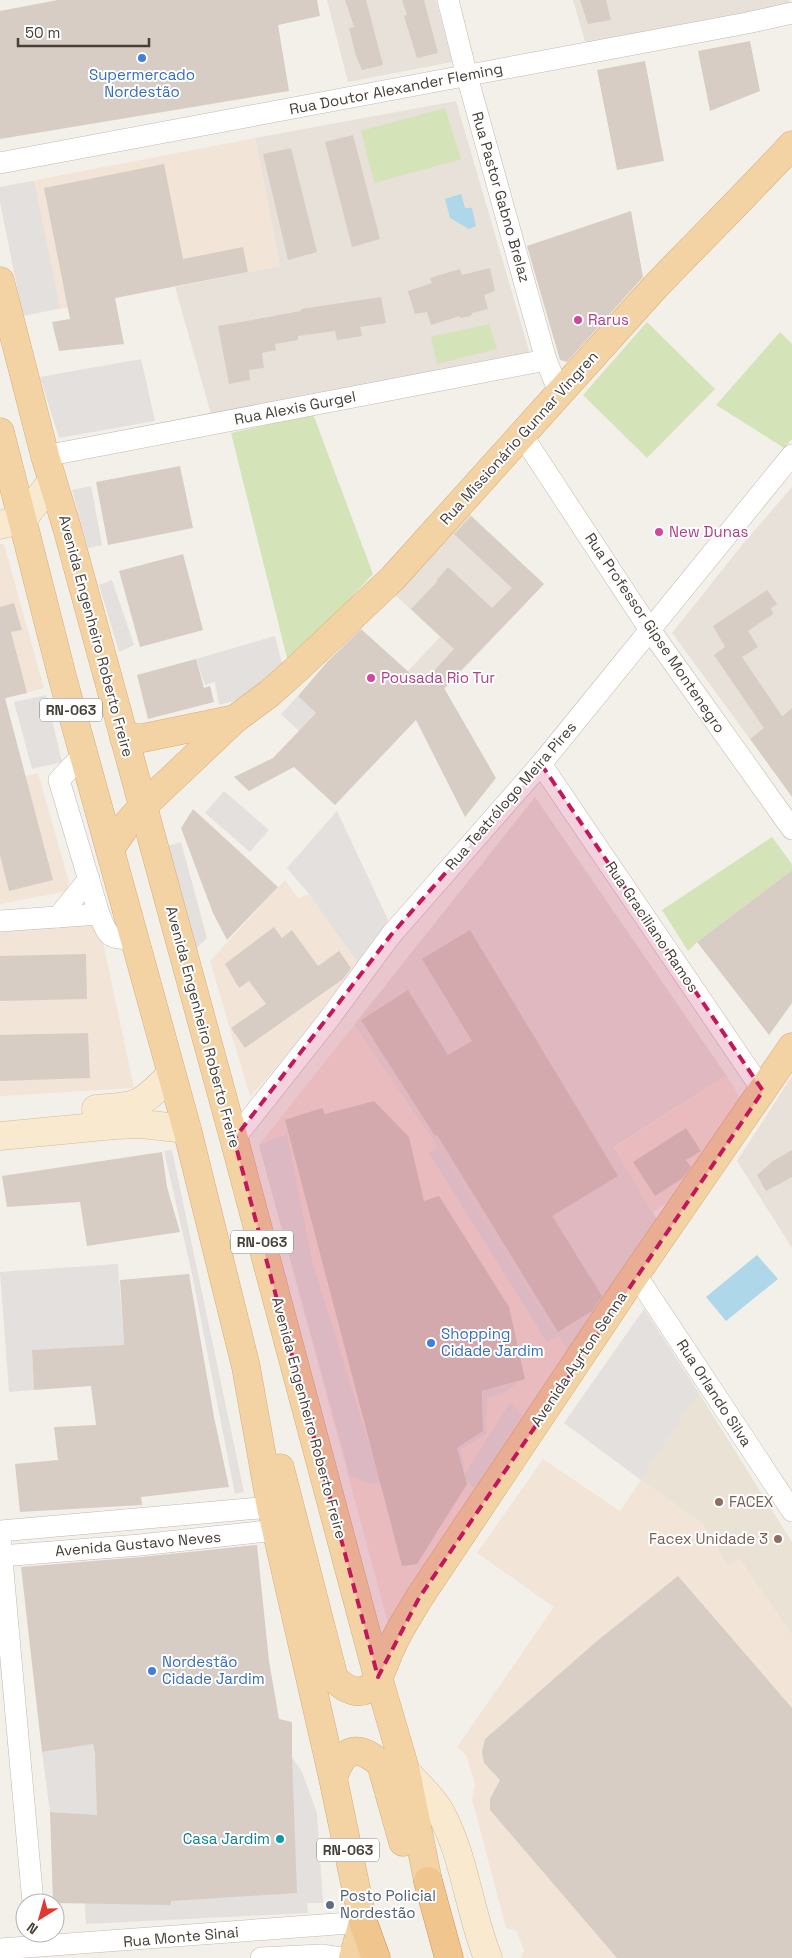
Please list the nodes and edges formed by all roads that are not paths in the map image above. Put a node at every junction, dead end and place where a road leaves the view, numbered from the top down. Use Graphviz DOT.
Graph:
graph roads {
  1 [pos="448,0"];
  2 [pos="792,13"];
  3 [pos="467,76"];
  4 [pos="792,145"];
  5 [pos="0,163"];
  6 [pos="0,281"];
  7 [pos="546,360"];
  8 [pos="559,392"];
  9 [pos="0,432"];
  10 [pos="522,435"];
  11 [pos="792,455"];
  12 [pos="45,456"];
  13 [pos="52,481"];
  14 [pos="11,522"];
  15 [pos="650,630"];
  16 [pos="235,719"];
  17 [pos="124,738"];
  18 [pos="83,755"];
  19 [pos="540,764"];
  20 [pos="142,807"];
  21 [pos="792,829"];
  22 [pos="110,849"];
  23 [pos="89,879"];
  24 [pos="99,914"];
  25 [pos="58,917"];
  26 [pos="0,921"];
  27 [pos="133,939"];
  28 [pos="792,1047"];
  29 [pos="170,1075"];
  30 [pos="762,1091"];
  31 [pos="0,1118"];
  32 [pos="186,1130"];
  33 [pos="0,1136"];
  34 [pos="234,1139"];
  35 [pos="636,1275"];
  36 [pos="246,1368"];
  37 [pos="792,1511"];
  38 [pos="273,1518"];
  39 [pos="136,1519"];
  40 [pos="0,1531"];
  41 [pos="140,1544"];
  42 [pos="1,1550"];
  43 [pos="378,1677"];
  44 [pos="406,1772"];
  45 [pos="333,1778"];
  46 [pos="428,1880"];
  47 [pos="32,1893"];
  48 [pos="363,1922"];
  49 [pos="320,1926"];
  50 [pos="36,1946"];
  51 [pos="448,1948"];
  52 [pos="0,1949"];
  53 [pos="98,1951"];
  54 [pos="331,1956"];
  55 [pos="261,1958"];
  56 [pos="352,1958"];
  57 [pos="376,1958"];
  58 [pos="488,1958"];
  1 -- 3 [label="street, Rua Pastor Gabno Brelaz"];
  2 -- 3 [label="street, Rua Doutor Alexander Fleming"];
  3 -- 5 [label="street, Rua Doutor Alexander Fleming"];
  3 -- 7 [label="street, Rua Pastor Gabno Brelaz"];
  4 -- 8 [label="main road, Rua Missionário Gunnar Vingren"];
  6 -- 12 [label="main road, Avenida Engenheiro Roberto Freire / RN-063"];
  7 -- 8 [label="street, Rua Pastor Gabno Brelaz"];
  7 -- 12 [label="street, Rua Alexis Gurgel"];
  8 -- 10 [label="main road, Rua Missionário Gunnar Vingren"];
  9 -- 14 [label="main road, RN-063"];
  10 -- 15 [label="street, Rua Professor Gipse Montenegro"];
  10 -- 16 [label="main road, Rua Missionário Gunnar Vingren"];
  11 -- 15 [label="street, Rua Teatrólogo Meira Pires"];
  12 -- 13 [label="main road, Avenida Engenheiro Roberto Freire / RN-063"];
  13 -- 14 [label="main road"];
  13 -- 17 [label="main road, Avenida Engenheiro Roberto Freire / RN-063"];
  14 -- 18 [label="main road, RN-063"];
  15 -- 19 [label="street, Rua Teatrólogo Meira Pires"];
  15 -- 21 [label="street, Rua Professor Gipse Montenegro"];
  16 -- 17 [label="main road, Rua Missionário Gunnar Vingren"];
  16 -- 20 [label="main road, Rua Missionário Gunnar Vingren"];
  17 -- 20 [label="main road, Avenida Engenheiro Roberto Freire / RN-063"];
  18 -- 22 [label="main road, RN-063"];
  18 -- 23 [label="street"];
  19 -- 30 [label="street, Rua Graciliano Ramos"];
  19 -- 34 [label="street, Rua Teatrólogo Meira Pires"];
  20 -- 22 [label="main road, Rua Missionário Gunnar Vingren"];
  20 -- 34 [label="main road, Avenida Engenheiro Roberto Freire / RN-063"];
  22 -- 27 [label="main road, RN-063"];
  23 -- 24 [label="street"];
  23 -- 25 [label="street"];
  24 -- 25 [label="street"];
  24 -- 27 [label="street"];
  25 -- 26 [label="street"];
  27 -- 29 [label="main road, RN-063"];
  28 -- 30 [label="main road, Avenida Ayrton Senna"];
  29 -- 31 [label="main road"];
  29 -- 32 [label="main road, RN-063"];
  30 -- 35 [label="main road, Avenida Ayrton Senna"];
  32 -- 33 [label="main road"];
  32 -- 36 [label="main road, RN-063"];
  34 -- 43 [label="main road, Avenida Engenheiro Roberto Freire / RN-063"];
  35 -- 37 [label="street, Rua Orlando Silva"];
  35 -- 43 [label="main road, Avenida Ayrton Senna"];
  36 -- 38 [label="main road, RN-063"];
  36 -- 43 [label="main road"];
  38 -- 39 [label="street, Avenida Gustavo Neves"];
  38 -- 41 [label="street, Avenida Gustavo Neves"];
  38 -- 45 [label="main road, RN-063"];
  39 -- 40 [label="street, Avenida Gustavo Neves"];
  39 -- 41 [label="street"];
  41 -- 42 [label="street, Avenida Gustavo Neves"];
  42 -- 47 [label="street"];
  43 -- 44 [label="main road, Avenida Engenheiro Roberto Freire / RN-063"];
  44 -- 46 [label="main road, Avenida Engenheiro Roberto Freire / RN-063"];
  44 -- 58 [label="main road, Avenida Engenheiro Roberto Freire"];
  45 -- 48 [label="main road, RN-063"];
  45 -- 51 [label="main road"];
  46 -- 51 [label="highway"];
  48 -- 49 [label="street, Rua Monte Sinai"];
  48 -- 56 [label="main road"];
  48 -- 57 [label="highway"];
  49 -- 53 [label="street, Rua Monte Sinai"];
  49 -- 54 [label="street"];
  50 -- 52 [label="street, Rua Monte Sinai"];
  50 -- 53 [label="street, Rua Monte Sinai"];
  54 -- 55 [label="street"];
}
